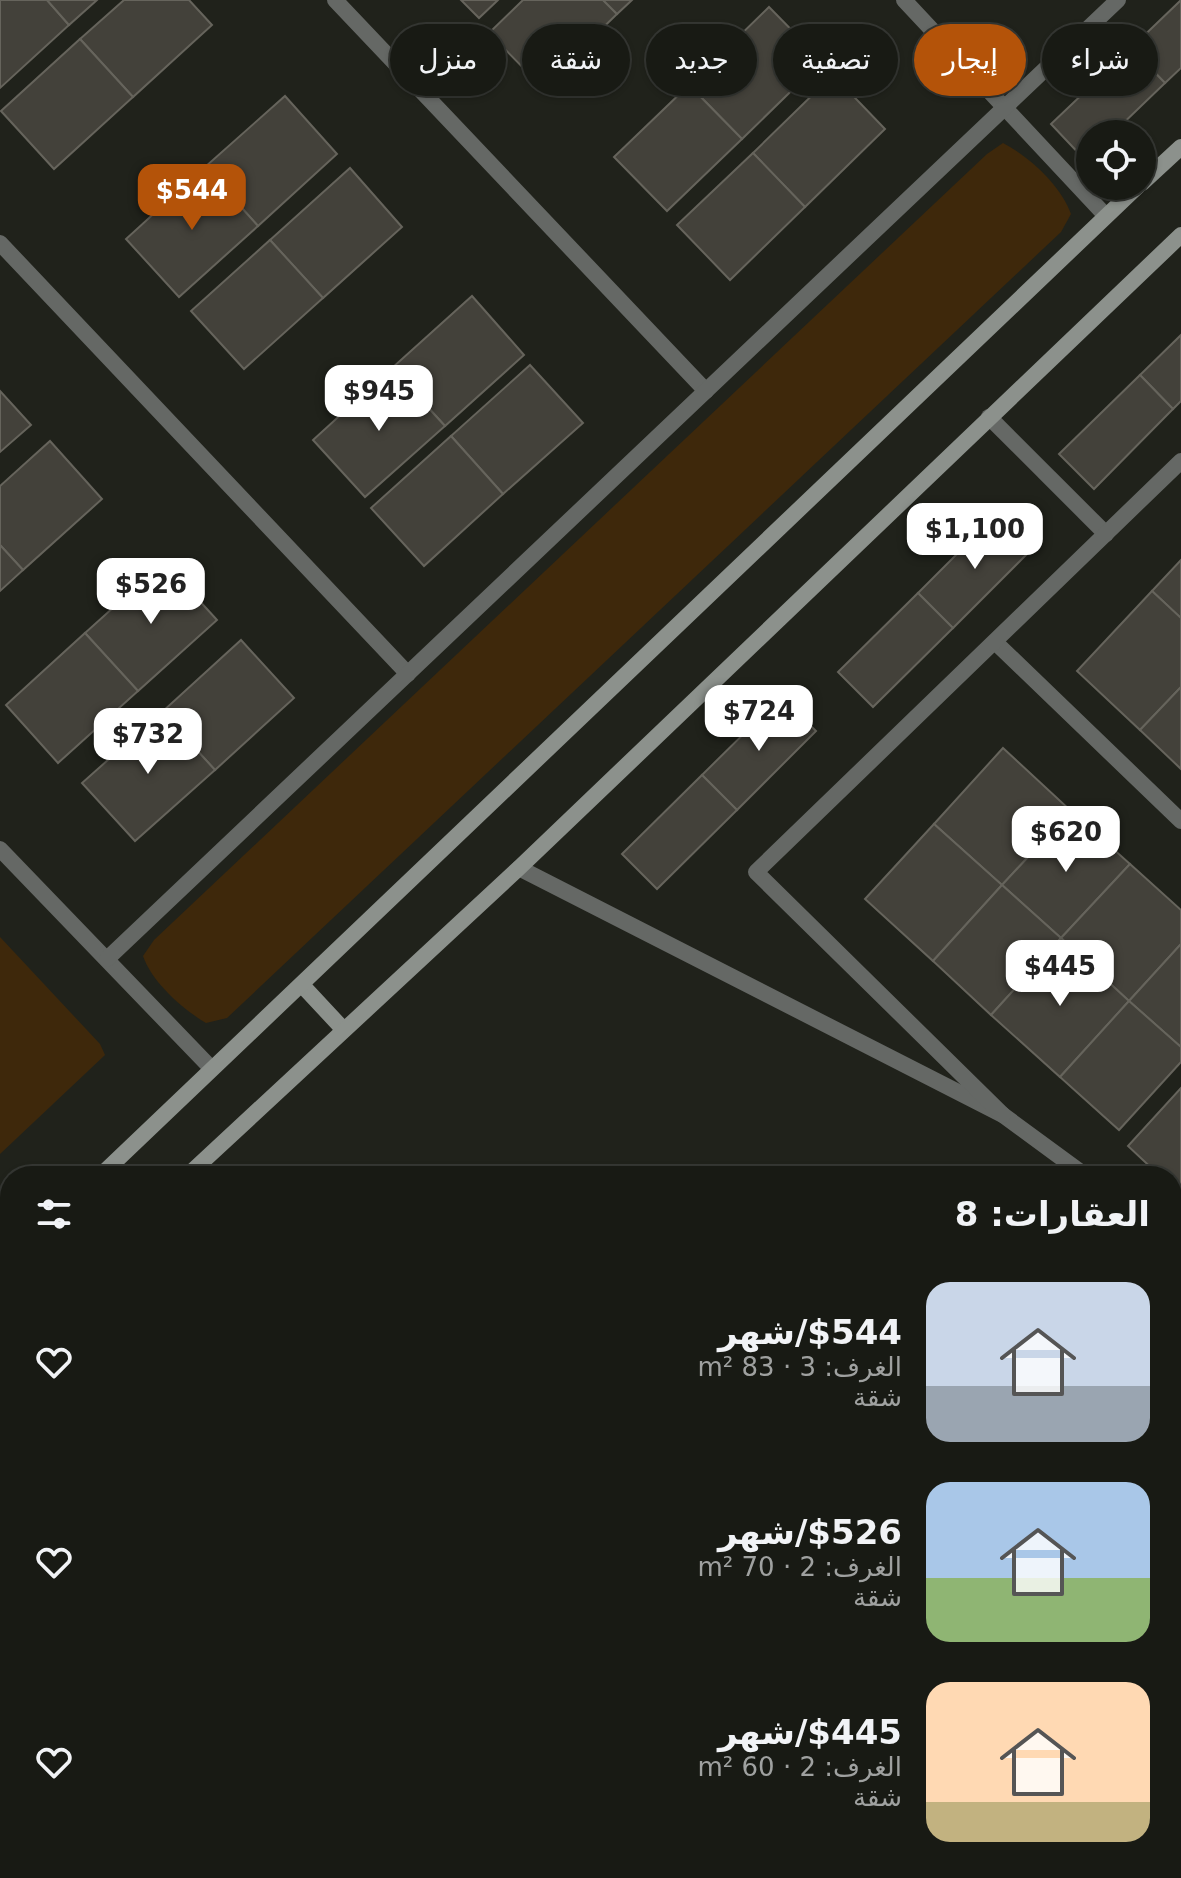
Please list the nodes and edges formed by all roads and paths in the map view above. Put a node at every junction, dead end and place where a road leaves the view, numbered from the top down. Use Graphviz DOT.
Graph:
graph roads {
  1 [pos="335,0"];
  2 [pos="904,0"];
  3 [pos="1118,0"];
  4 [pos="1007,107"];
  5 [pos="1181,147"];
  6 [pos="1156,170"];
  7 [pos="1123,200"];
  8 [pos="1106,216"];
  9 [pos="1181,235"];
  10 [pos="0,243"];
  11 [pos="706,391"];
  12 [pos="989,417"];
  13 [pos="1181,461"];
  14 [pos="1106,534"];
  15 [pos="995,642"];
  16 [pos="408,674"];
  17 [pos="1181,821"];
  18 [pos="0,849"];
  19 [pos="519,868"];
  20 [pos="107,959"];
  21 [pos="302,985"];
  22 [pos="343,1029"];
  23 [pos="211,1068"];
  24 [pos="1003,1115"];
  25 [pos="110,1166"];
  26 [pos="198,1166"];
  27 [pos="1072,1166"];
  1 -- 11 [label="street"];
  2 -- 4 [label="street"];
  3 -- 4 [label="street"];
  4 -- 8 [label="street"];
  4 -- 11 [label="street"];
  5 -- 6 [label="street"];
  7 -- 8 [label="street"];
  8 -- 21 [label="street"];
  9 -- 12 [label="street"];
  10 -- 16 [label="street"];
  11 -- 16 [label="street"];
  12 -- 14 [label="street"];
  12 -- 19 [label="street"];
  13 -- 14 [label="street"];
  14 -- 15 [label="street"];
  15 -- 17 [label="street"];
  15 -- 24 [label="street"];
  16 -- 20 [label="street"];
  18 -- 20 [label="street"];
  19 -- 22 [label="street"];
  19 -- 24 [label="street"];
  20 -- 23 [label="street"];
  21 -- 22 [label="street"];
  21 -- 23 [label="street"];
  22 -- 26 [label="street"];
  23 -- 25 [label="street"];
  24 -- 27 [label="street"];
}
